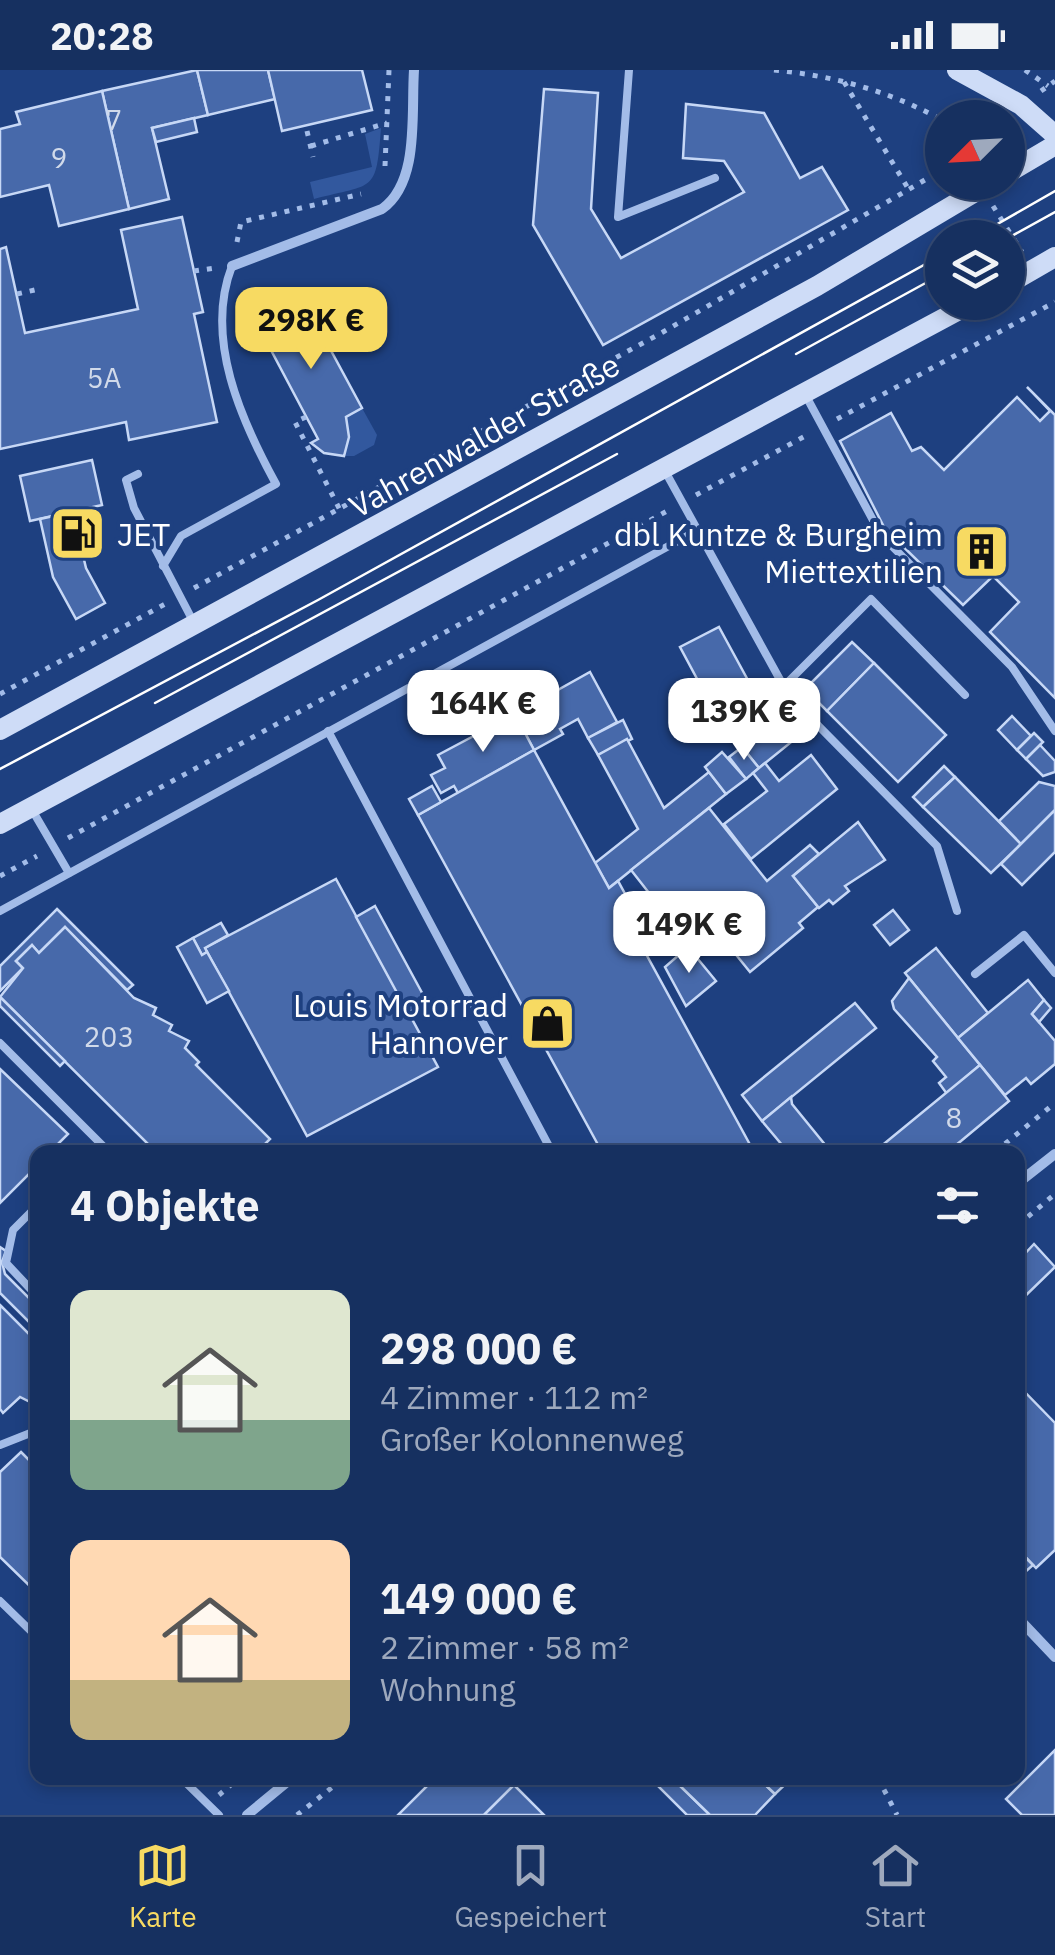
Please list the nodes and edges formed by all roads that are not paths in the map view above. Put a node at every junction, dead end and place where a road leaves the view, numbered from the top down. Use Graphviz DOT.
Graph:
graph roads {
  1 [pos="414,70"];
  2 [pos="630,70"];
  3 [pos="957,70"];
  4 [pos="1055,135"];
  5 [pos="1055,145"];
  6 [pos="1025,163"];
  7 [pos="716,178"];
  8 [pos="962,200"];
  9 [pos="1055,257"];
  10 [pos="232,266"];
  11 [pos="1025,274"];
  12 [pos="941,320"];
  13 [pos="806,395"];
  14 [pos="665,470"];
  15 [pos="138,474"];
  16 [pos="698,530"];
  17 [pos="164,566"];
  18 [pos="196,627"];
  19 [pos="784,686"];
  20 [pos="965,695"];
  21 [pos="0,730"];
  22 [pos="1055,730"];
  23 [pos="328,731"];
  24 [pos="31,808"];
  25 [pos="0,824"];
  26 [pos="69,872"];
  27 [pos="0,910"];
  28 [pos="957,911"];
  29 [pos="1055,973"];
  30 [pos="975,974"];
  31 [pos="0,1043"];
  32 [pos="100,1143"];
  33 [pos="548,1145"];
  34 [pos="1055,1154"];
  35 [pos="1025,1178"];
  36 [pos="30,1213"];
  37 [pos="30,1288"];
  38 [pos="30,1433"];
  39 [pos="0,1445"];
  40 [pos="0,1601"];
  41 [pos="1025,1625"];
  42 [pos="30,1630"];
  43 [pos="1055,1656"];
  44 [pos="188,1785"];
  45 [pos="283,1785"];
  46 [pos="220,1815"];
  47 [pos="247,1815"];
  1 -- 10 [label="street"];
  2 -- 7 [label="lane"];
  3 -- 4 [label="main road"];
  5 -- 6 [label="main road"];
  8 -- 18 [label="main road, Vahrenwalder Straße"];
  9 -- 11 [label="main road"];
  10 -- 17 [label="lane"];
  12 -- 13 [label="main road"];
  13 -- 14 [label="main road"];
  13 -- 22 [label="lane"];
  14 -- 16 [label="lane"];
  14 -- 24 [label="main road"];
  15 -- 17 [label="lane"];
  16 -- 19 [label="lane"];
  16 -- 23 [label="lane"];
  17 -- 18 [label="lane"];
  18 -- 21 [label="main road, Vahrenwalder Straße"];
  19 -- 20 [label="lane"];
  19 -- 28 [label="lane"];
  23 -- 26 [label="lane"];
  23 -- 33 [label="lane"];
  24 -- 25 [label="main road"];
  24 -- 26 [label="lane"];
  26 -- 27 [label="lane"];
  29 -- 30 [label="lane"];
  31 -- 32 [label="lane"];
  34 -- 35 [label="street"];
  36 -- 37 [label="lane"];
  38 -- 39 [label="lane"];
  40 -- 42 [label="lane"];
  41 -- 43 [label="street"];
  44 -- 46 [label="lane"];
  45 -- 47 [label="street"];
}
